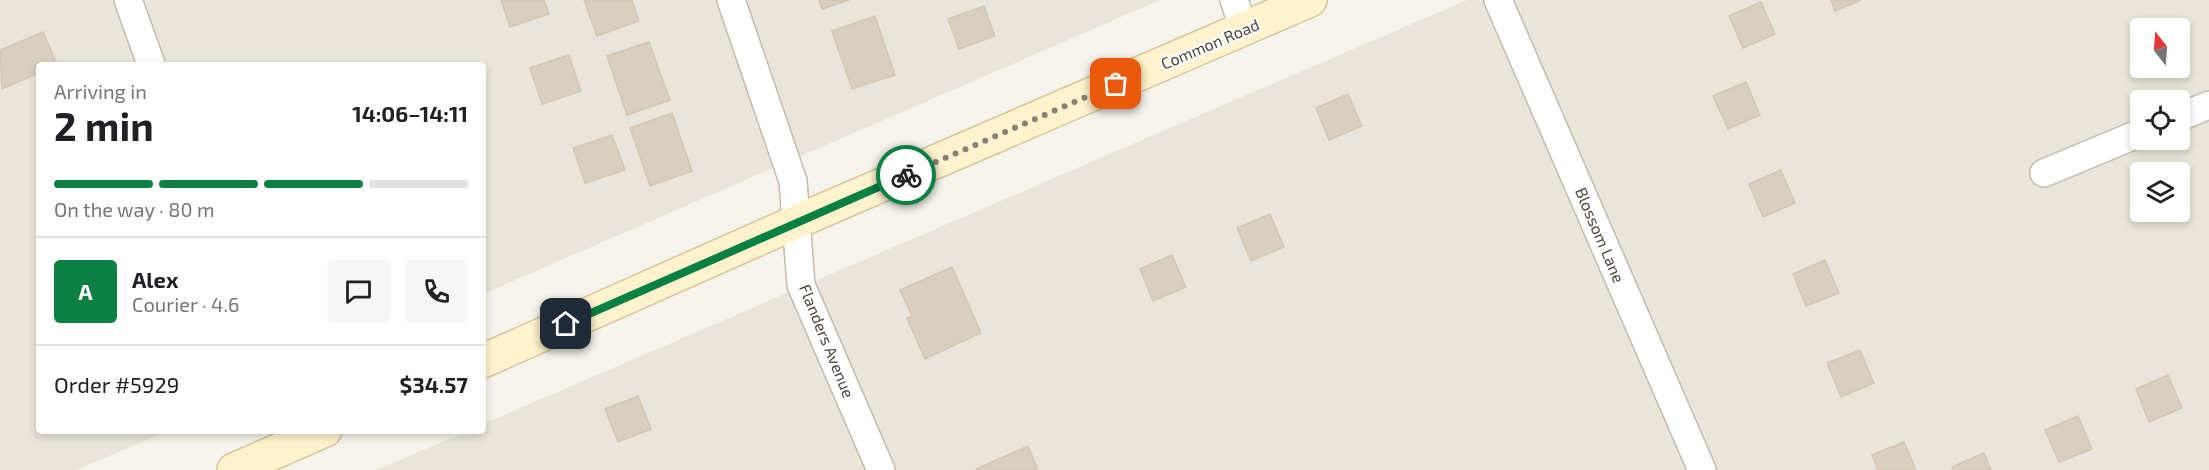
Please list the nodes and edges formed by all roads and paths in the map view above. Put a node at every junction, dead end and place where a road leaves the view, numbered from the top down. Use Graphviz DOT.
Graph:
graph roads {
  1 [pos="128,0"];
  2 [pos="731,0"];
  3 [pos="1310,0"];
  4 [pos="1498,0"];
  5 [pos="1239,15"];
  6 [pos="150,62"];
  7 [pos="2209,105"];
  8 [pos="2190,113"];
  9 [pos="2130,137"];
  10 [pos="2044,173"];
  11 [pos="796,222"];
  12 [pos="486,360"];
  13 [pos="315,434"];
  14 [pos="264,455"];
  15 [pos="881,470"];
  16 [pos="1702,470"];
  1 -- 6 [label="street"];
  2 -- 11 [label="street, Flanders Avenue"];
  3 -- 5 [label="street, Common Road"];
  4 -- 16 [label="street, Blossom Lane"];
  5 -- 11 [label="street, Common Road"];
  7 -- 8 [label="street"];
  9 -- 10 [label="street"];
  11 -- 12 [label="street, Common Road"];
  11 -- 15 [label="street, Flanders Avenue"];
  13 -- 14 [label="street"];
}
